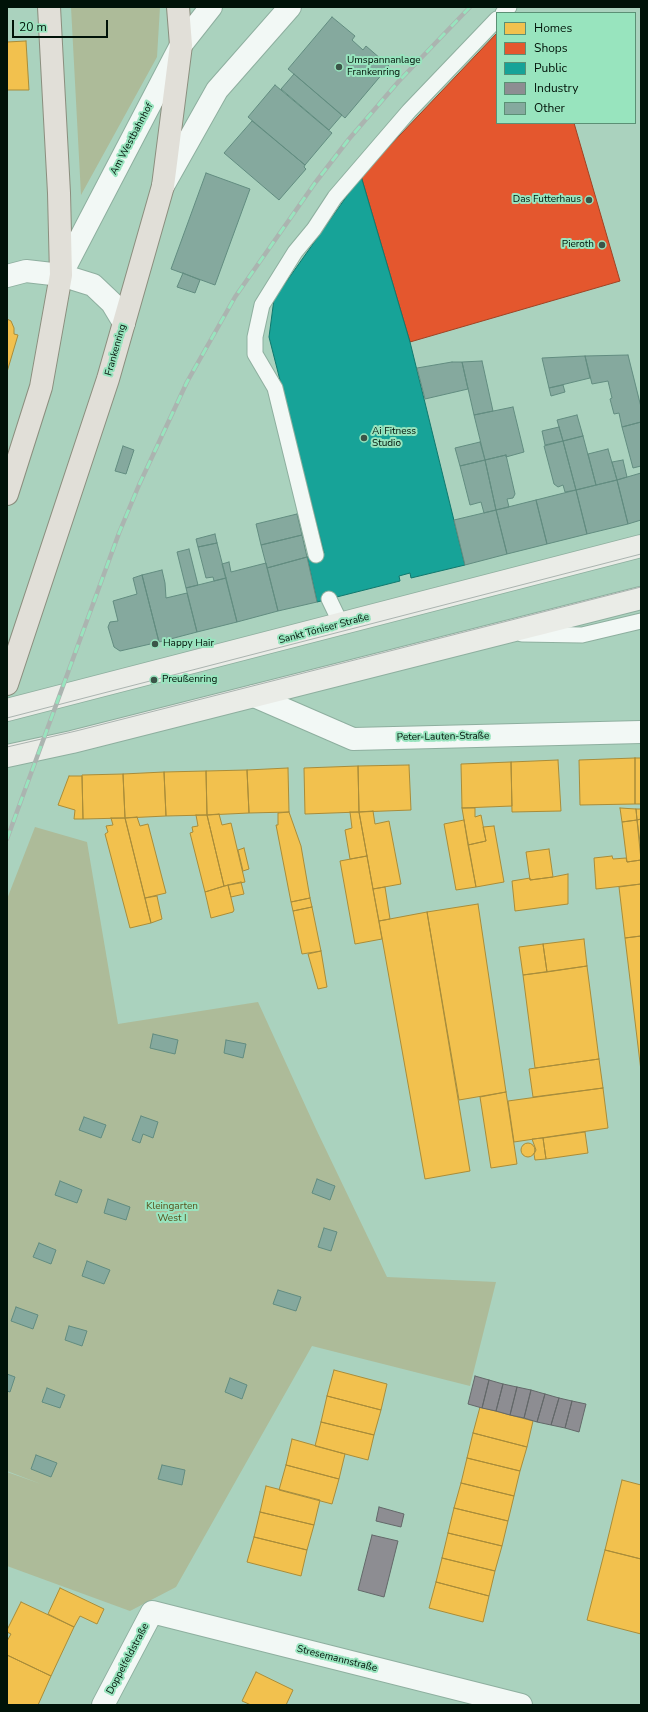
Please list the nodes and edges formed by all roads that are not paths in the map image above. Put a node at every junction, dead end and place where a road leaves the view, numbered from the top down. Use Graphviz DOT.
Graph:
graph roads {
  1 [pos="49,7"];
  2 [pos="178,7"];
  3 [pos="211,7"];
  4 [pos="290,7"];
  5 [pos="496,20"];
  6 [pos="181,45"];
  7 [pos="163,186"];
  8 [pos="7,276"];
  9 [pos="61,276"];
  10 [pos="124,323"];
  11 [pos="7,494"];
  12 [pos="641,546"];
  13 [pos="316,555"];
  14 [pos="641,598"];
  15 [pos="329,599"];
  16 [pos="641,621"];
  17 [pos="341,624"];
  18 [pos="503,633"];
  19 [pos="7,684"];
  20 [pos="254,696"];
  21 [pos="7,710"];
  22 [pos="641,732"];
  23 [pos="7,756"];
  24 [pos="152,1612"];
  25 [pos="103,1705"];
  26 [pos="521,1705"];
  1 -- 9 [label="main road"];
  2 -- 6 [label="main road, Frankenring"];
  3 -- 6 [label="street, Am Westbahnhof"];
  4 -- 7 [label="street"];
  5 -- 13 [label="lane"];
  6 -- 7 [label="main road, Frankenring"];
  6 -- 9 [label="street, Am Westbahnhof"];
  7 -- 10 [label="main road, Frankenring"];
  8 -- 9 [label="street"];
  9 -- 10 [label="street"];
  9 -- 11 [label="main road"];
  10 -- 19 [label="main road, Frankenring"];
  12 -- 17 [label="main road, Sankt Töniser Straße"];
  14 -- 18 [label="main road"];
  15 -- 17 [label="lane"];
  16 -- 18 [label="lane"];
  17 -- 21 [label="main road, Sankt Töniser Straße"];
  18 -- 20 [label="main road"];
  20 -- 22 [label="street, Peter-Lauten-Straße"];
  20 -- 23 [label="main road"];
  24 -- 25 [label="street, Doppelfeldstraße"];
  24 -- 26 [label="street, Stresemannstraße"];
}
